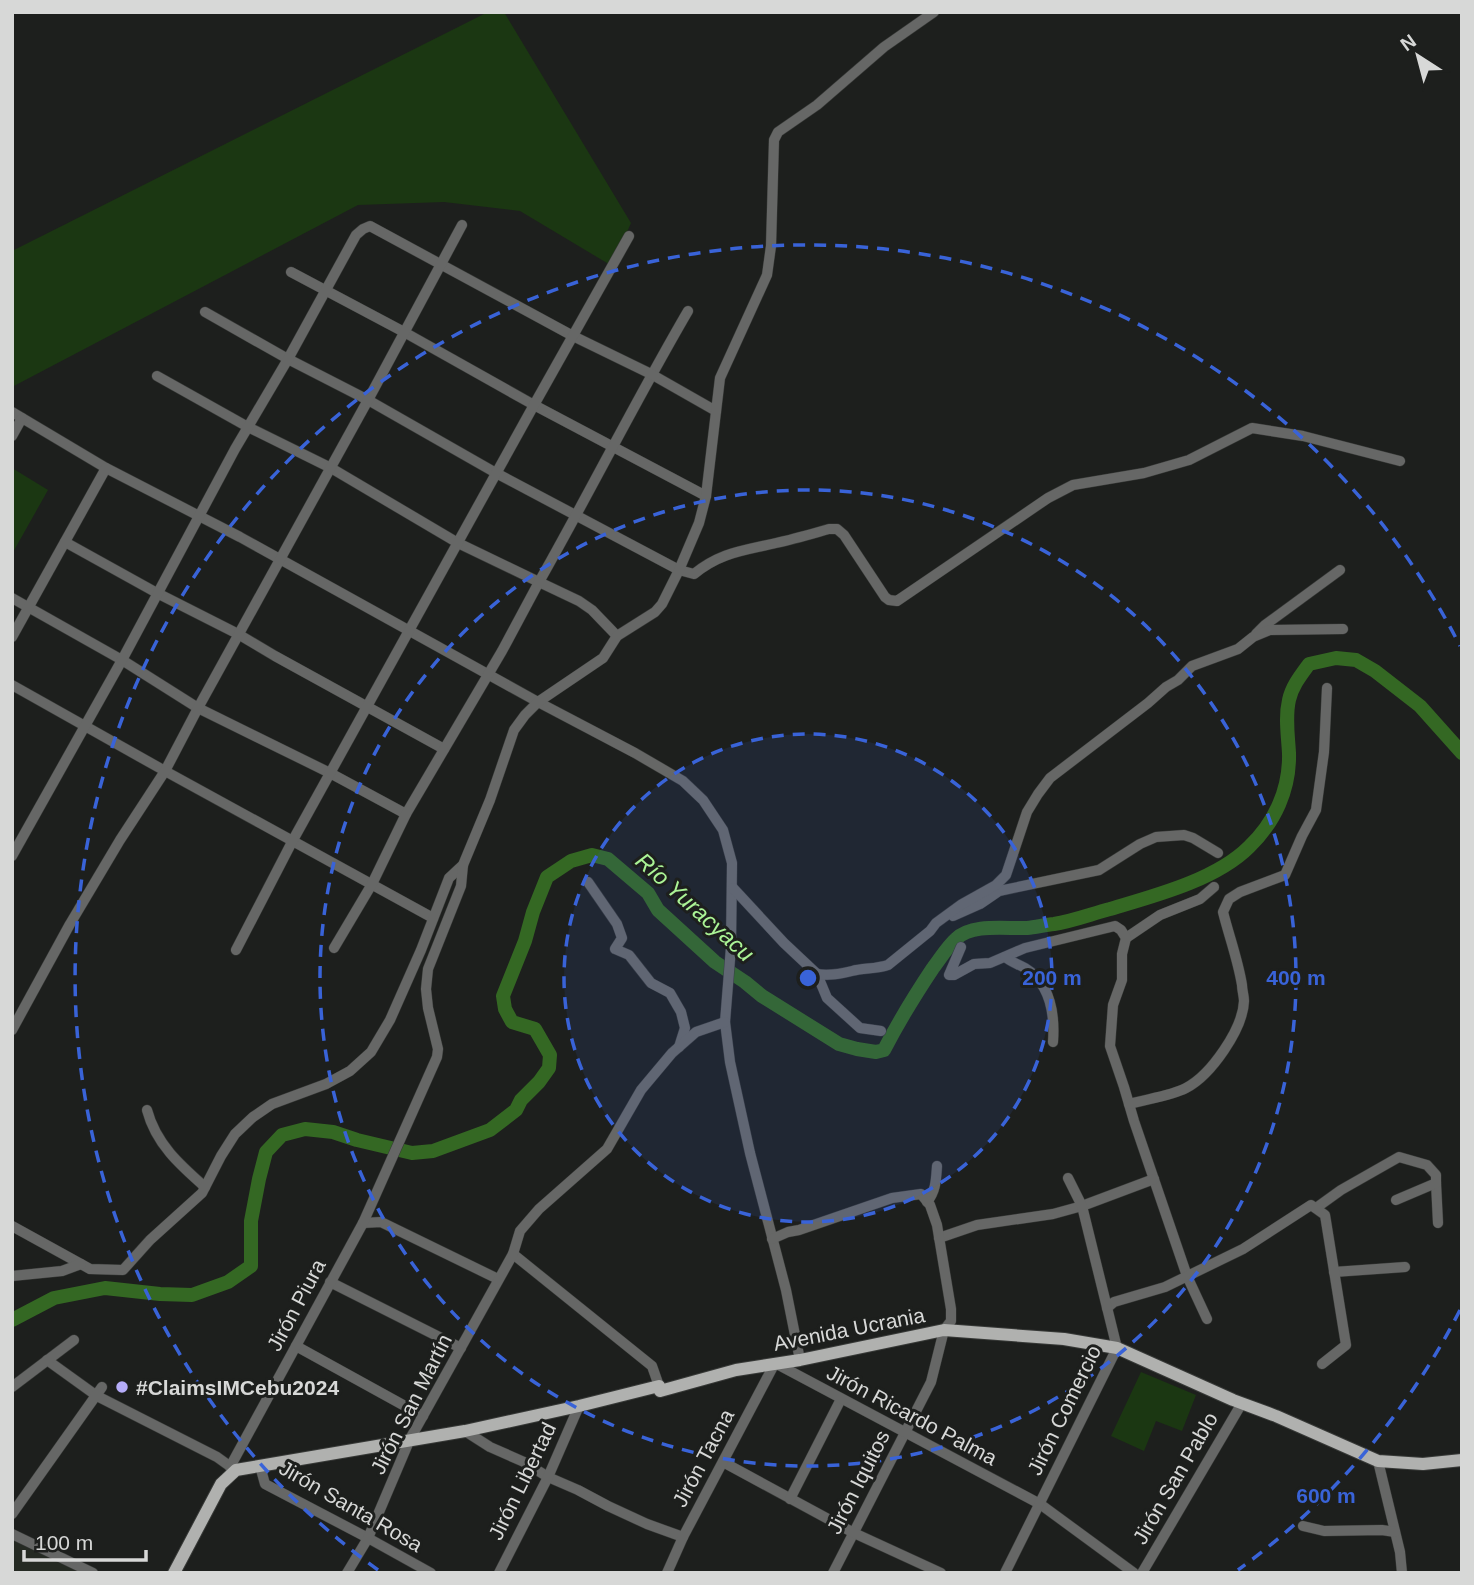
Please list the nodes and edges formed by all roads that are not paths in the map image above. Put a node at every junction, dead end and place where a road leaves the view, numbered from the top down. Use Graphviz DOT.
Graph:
graph roads {
  1 [pos="934,12"];
  2 [pos="462,225"];
  3 [pos="629,236"];
  4 [pos="441,266"];
  5 [pos="291,272"];
  6 [pos="326,290"];
  7 [pos="688,311"];
  8 [pos="205,312"];
  9 [pos="404,331"];
  10 [pos="572,336"];
  11 [pos="288,359"];
  12 [pos="651,374"];
  13 [pos="157,376"];
  14 [pos="368,400"];
  15 [pos="534,405"];
  16 [pos="716,411"];
  17 [pos="12,412"];
  18 [pos="22,418"];
  19 [pos="248,427"];
  20 [pos="12,436"];
  21 [pos="613,447"];
  22 [pos="1400,461"];
  23 [pos="106,468"];
  24 [pos="331,468"];
  25 [pos="496,473"];
  26 [pos="706,496"];
  27 [pos="577,516"];
  28 [pos="199,517"];
  29 [pos="65,542"];
  30 [pos="458,543"];
  31 [pos="279,559"];
  32 [pos="679,570"];
  33 [pos="1340,570"];
  34 [pos="539,582"];
  35 [pos="157,593"];
  36 [pos="12,598"];
  37 [pos="29,607"];
  38 [pos="1343,629"];
  39 [pos="409,631"];
  40 [pos="238,634"];
  41 [pos="617,636"];
  42 [pos="1253,636"];
  43 [pos="12,637"];
  44 [pos="122,660"];
  45 [pos="487,674"];
  46 [pos="12,685"];
  47 [pos="1326,688"];
  48 [pos="538,702"];
  49 [pos="198,708"];
  50 [pos="367,708"];
  51 [pos="85,725"];
  52 [pos="444,749"];
  53 [pos="165,771"];
  54 [pos="330,773"];
  55 [pos="406,814"];
  56 [pos="293,840"];
  57 [pos="1218,853"];
  58 [pos="12,856"];
  59 [pos="463,865"];
  60 [pos="589,882"];
  61 [pos="372,884"];
  62 [pos="1214,887"];
  63 [pos="733,888"];
  64 [pos="946,916"];
  65 [pos="433,918"];
  66 [pos="1126,938"];
  67 [pos="961,947"];
  68 [pos="334,948"];
  69 [pos="236,950"];
  70 [pos="1005,957"];
  71 [pos="817,974"];
  72 [pos="725,1022"];
  73 [pos="12,1030"];
  74 [pos="881,1031"];
  75 [pos="1053,1042"];
  76 [pos="679,1047"];
  77 [pos="1129,1104"];
  78 [pos="147,1110"];
  79 [pos="937,1166"];
  80 [pos="1068,1178"];
  81 [pos="1154,1179"];
  82 [pos="1436,1183"];
  83 [pos="205,1187"];
  84 [pos="1396,1200"];
  85 [pos="927,1202"];
  86 [pos="1082,1206"];
  87 [pos="1313,1207"];
  88 [pos="363,1223"];
  89 [pos="1438,1223"];
  90 [pos="12,1226"];
  91 [pos="939,1238"];
  92 [pos="772,1239"];
  93 [pos="513,1254"];
  94 [pos="85,1267"];
  95 [pos="1405,1267"];
  96 [pos="1334,1272"];
  97 [pos="12,1276"];
  98 [pos="1187,1276"];
  99 [pos="498,1279"];
  100 [pos="330,1282"];
  101 [pos="1107,1308"];
  102 [pos="1207,1319"];
  103 [pos="944,1330"];
  104 [pos="74,1340"];
  105 [pos="296,1346"];
  106 [pos="461,1348"];
  107 [pos="1117,1348"];
  108 [pos="47,1360"];
  109 [pos="800,1360"];
  110 [pos="775,1363"];
  111 [pos="1322,1364"];
  112 [pos="659,1386"];
  113 [pos="12,1387"];
  114 [pos="99,1391"];
  115 [pos="841,1399"];
  116 [pos="1242,1403"];
  117 [pos="579,1406"];
  118 [pos="423,1416"];
  119 [pos="465,1431"];
  120 [pos="904,1433"];
  121 [pos="410,1440"];
  122 [pos="1462,1460"];
  123 [pos="1378,1461"];
  124 [pos="723,1462"];
  125 [pos="260,1466"];
  126 [pos="233,1468"];
  127 [pos="548,1477"];
  128 [pos="790,1499"];
  129 [pos="1040,1504"];
  130 [pos="12,1514"];
  131 [pos="1303,1526"];
  132 [pos="1395,1532"];
  133 [pos="854,1533"];
  134 [pos="12,1534"];
  135 [pos="683,1537"];
  136 [pos="368,1538"];
  137 [pos="93,1573"];
  138 [pos="174,1573"];
  139 [pos="347,1573"];
  140 [pos="431,1573"];
  141 [pos="499,1573"];
  142 [pos="668,1573"];
  143 [pos="833,1573"];
  144 [pos="941,1573"];
  145 [pos="1005,1573"];
  146 [pos="1134,1573"];
  147 [pos="1142,1573"];
  148 [pos="1402,1573"];
  1 -- 16 [label="street"];
  2 -- 4 [label="street"];
  3 -- 10 [label="street"];
  4 -- 6 [label="street"];
  4 -- 9 [label="street"];
  4 -- 10 [label="street"];
  5 -- 6 [label="street"];
  6 -- 9 [label="street"];
  6 -- 11 [label="street"];
  7 -- 12 [label="street"];
  8 -- 11 [label="street"];
  9 -- 14 [label="street"];
  9 -- 15 [label="street"];
  10 -- 12 [label="street"];
  10 -- 15 [label="street"];
  11 -- 14 [label="street"];
  11 -- 19 [label="street"];
  12 -- 16 [label="street"];
  12 -- 21 [label="street"];
  13 -- 19 [label="street"];
  14 -- 24 [label="street"];
  14 -- 25 [label="street"];
  15 -- 21 [label="street"];
  15 -- 25 [label="street"];
  16 -- 26 [label="street"];
  17 -- 18 [label="street"];
  18 -- 20 [label="street"];
  18 -- 23 [label="street"];
  19 -- 24 [label="street"];
  19 -- 28 [label="street"];
  21 -- 26 [label="street"];
  21 -- 27 [label="street"];
  22 -- 32 [label="street"];
  23 -- 28 [label="street"];
  23 -- 29 [label="street"];
  24 -- 30 [label="street"];
  24 -- 31 [label="street"];
  25 -- 27 [label="street"];
  25 -- 30 [label="street"];
  26 -- 32 [label="street"];
  27 -- 32 [label="street"];
  27 -- 34 [label="street"];
  28 -- 31 [label="street"];
  28 -- 35 [label="street"];
  29 -- 35 [label="street"];
  29 -- 37 [label="street"];
  30 -- 34 [label="street"];
  30 -- 39 [label="street"];
  31 -- 39 [label="street"];
  31 -- 40 [label="street"];
  32 -- 41 [label="street"];
  33 -- 42 [label="street"];
  34 -- 41 [label="street"];
  34 -- 45 [label="street"];
  35 -- 40 [label="street"];
  35 -- 44 [label="street"];
  36 -- 37 [label="street"];
  37 -- 43 [label="street"];
  37 -- 44 [label="street"];
  38 -- 42 [label="street"];
  39 -- 45 [label="street"];
  39 -- 50 [label="street"];
  40 -- 49 [label="street"];
  40 -- 50 [label="street"];
  41 -- 48 [label="street"];
  42 -- 64 [label="street"];
  44 -- 49 [label="street"];
  44 -- 51 [label="street"];
  45 -- 48 [label="street"];
  45 -- 52 [label="street"];
  46 -- 51 [label="street"];
  47 -- 77 [label="street"];
  48 -- 59 [label="street"];
  48 -- 63 [label="street"];
  49 -- 53 [label="street"];
  49 -- 54 [label="street"];
  50 -- 52 [label="street"];
  50 -- 54 [label="street"];
  51 -- 53 [label="street"];
  51 -- 58 [label="street"];
  52 -- 55 [label="street"];
  53 -- 56 [label="street"];
  53 -- 73 [label="street"];
  54 -- 55 [label="street"];
  54 -- 56 [label="street"];
  55 -- 61 [label="street"];
  56 -- 61 [label="street"];
  56 -- 69 [label="street"];
  57 -- 64 [label="street"];
  59 -- 65 [label="street"];
  59 -- 88 [label="street, Jirón Piura"];
  60 -- 76 [label="street"];
  61 -- 65 [label="street"];
  61 -- 68 [label="street"];
  62 -- 66 [label="street"];
  63 -- 71 [label="street"];
  63 -- 72 [label="street"];
  64 -- 71 [label="street"];
  65 -- 83 [label="street"];
  66 -- 70 [label="street"];
  66 -- 77 [label="street"];
  67 -- 70 [label="street"];
  70 -- 75 [label="street"];
  71 -- 74 [label="street"];
  72 -- 76 [label="street, Jirón San Martín"];
  72 -- 92 [label="street"];
  76 -- 93 [label="street, Jirón San Martín"];
  77 -- 81 [label="street"];
  78 -- 83 [label="street"];
  79 -- 85 [label="street"];
  80 -- 86 [label="street, Jirón Comercio"];
  81 -- 86 [label="street"];
  81 -- 98 [label="street"];
  82 -- 84 [label="street"];
  82 -- 87 [label="street"];
  82 -- 89 [label="street"];
  83 -- 94 [label="street"];
  85 -- 91 [label="street, Jirón Iquitos"];
  85 -- 92 [label="street"];
  86 -- 91 [label="street"];
  86 -- 101 [label="street, Jirón Comercio"];
  87 -- 96 [label="street"];
  87 -- 98 [label="street"];
  88 -- 99 [label="street"];
  88 -- 100 [label="street, Jirón Piura"];
  90 -- 94 [label="street"];
  91 -- 103 [label="street, Jirón Iquitos"];
  92 -- 109 [label="street"];
  93 -- 99 [label="street, Jirón San Martín"];
  93 -- 112 [label="street"];
  94 -- 97 [label="street"];
  95 -- 96 [label="street"];
  96 -- 111 [label="street"];
  98 -- 101 [label="street"];
  98 -- 102 [label="street"];
  99 -- 106 [label="street, Jirón San Martín"];
  100 -- 105 [label="street, Jirón Piura"];
  100 -- 106 [label="street"];
  101 -- 107 [label="street, Jirón Comercio"];
  103 -- 107 [label="main road, Avenida Ucrania"];
  103 -- 109 [label="main road, Avenida Ucrania"];
  103 -- 120 [label="street, Jirón Iquitos"];
  104 -- 108 [label="street"];
  105 -- 118 [label="street"];
  105 -- 126 [label="street, Jirón Piura"];
  106 -- 118 [label="street, Jirón San Martín"];
  107 -- 116 [label="main road, Avenida Ucrania"];
  107 -- 129 [label="street, Jirón Comercio"];
  108 -- 113 [label="street"];
  108 -- 114 [label="street"];
  109 -- 110 [label="main road, Avenida Ucrania"];
  110 -- 112 [label="main road, Avenida Ucrania"];
  110 -- 115 [label="street, Jirón Ricardo Palma"];
  110 -- 124 [label="street, Jirón Tacna"];
  112 -- 117 [label="main road, Avenida Ucrania"];
  114 -- 126 [label="street"];
  114 -- 130 [label="street"];
  115 -- 120 [label="street, Jirón Ricardo Palma"];
  115 -- 128 [label="street"];
  116 -- 123 [label="main road, Avenida Ucrania"];
  116 -- 147 [label="street, Jirón San Pablo"];
  117 -- 119 [label="main road, Avenida Ucrania"];
  117 -- 127 [label="street, Jirón Libertad"];
  118 -- 121 [label="street, Jirón San Martín"];
  119 -- 121 [label="main road, Avenida Ucrania"];
  119 -- 127 [label="street"];
  120 -- 129 [label="street, Jirón Ricardo Palma"];
  120 -- 133 [label="street, Jirón Iquitos"];
  121 -- 125 [label="main road, Avenida Ucrania"];
  121 -- 136 [label="street, Jirón San Martín"];
  122 -- 123 [label="main road, Avenida Ucrania"];
  123 -- 132 [label="street"];
  124 -- 128 [label="street"];
  124 -- 135 [label="street, Jirón Tacna"];
  125 -- 126 [label="main road, Avenida Ucrania"];
  125 -- 136 [label="street, Jirón Santa Rosa"];
  126 -- 138 [label="main road, Jirón Piura"];
  127 -- 135 [label="street"];
  127 -- 141 [label="street, Jirón Libertad"];
  128 -- 133 [label="street"];
  129 -- 145 [label="street, Jirón Comercio"];
  129 -- 146 [label="street, Jirón Ricardo Palma"];
  131 -- 132 [label="street"];
  132 -- 148 [label="street"];
  133 -- 143 [label="street, Jirón Iquitos"];
  133 -- 144 [label="street"];
  134 -- 137 [label="street"];
  135 -- 142 [label="street, Jirón Tacna"];
  136 -- 139 [label="street, Jirón San Martín"];
  136 -- 140 [label="street, Jirón Santa Rosa"];
}
